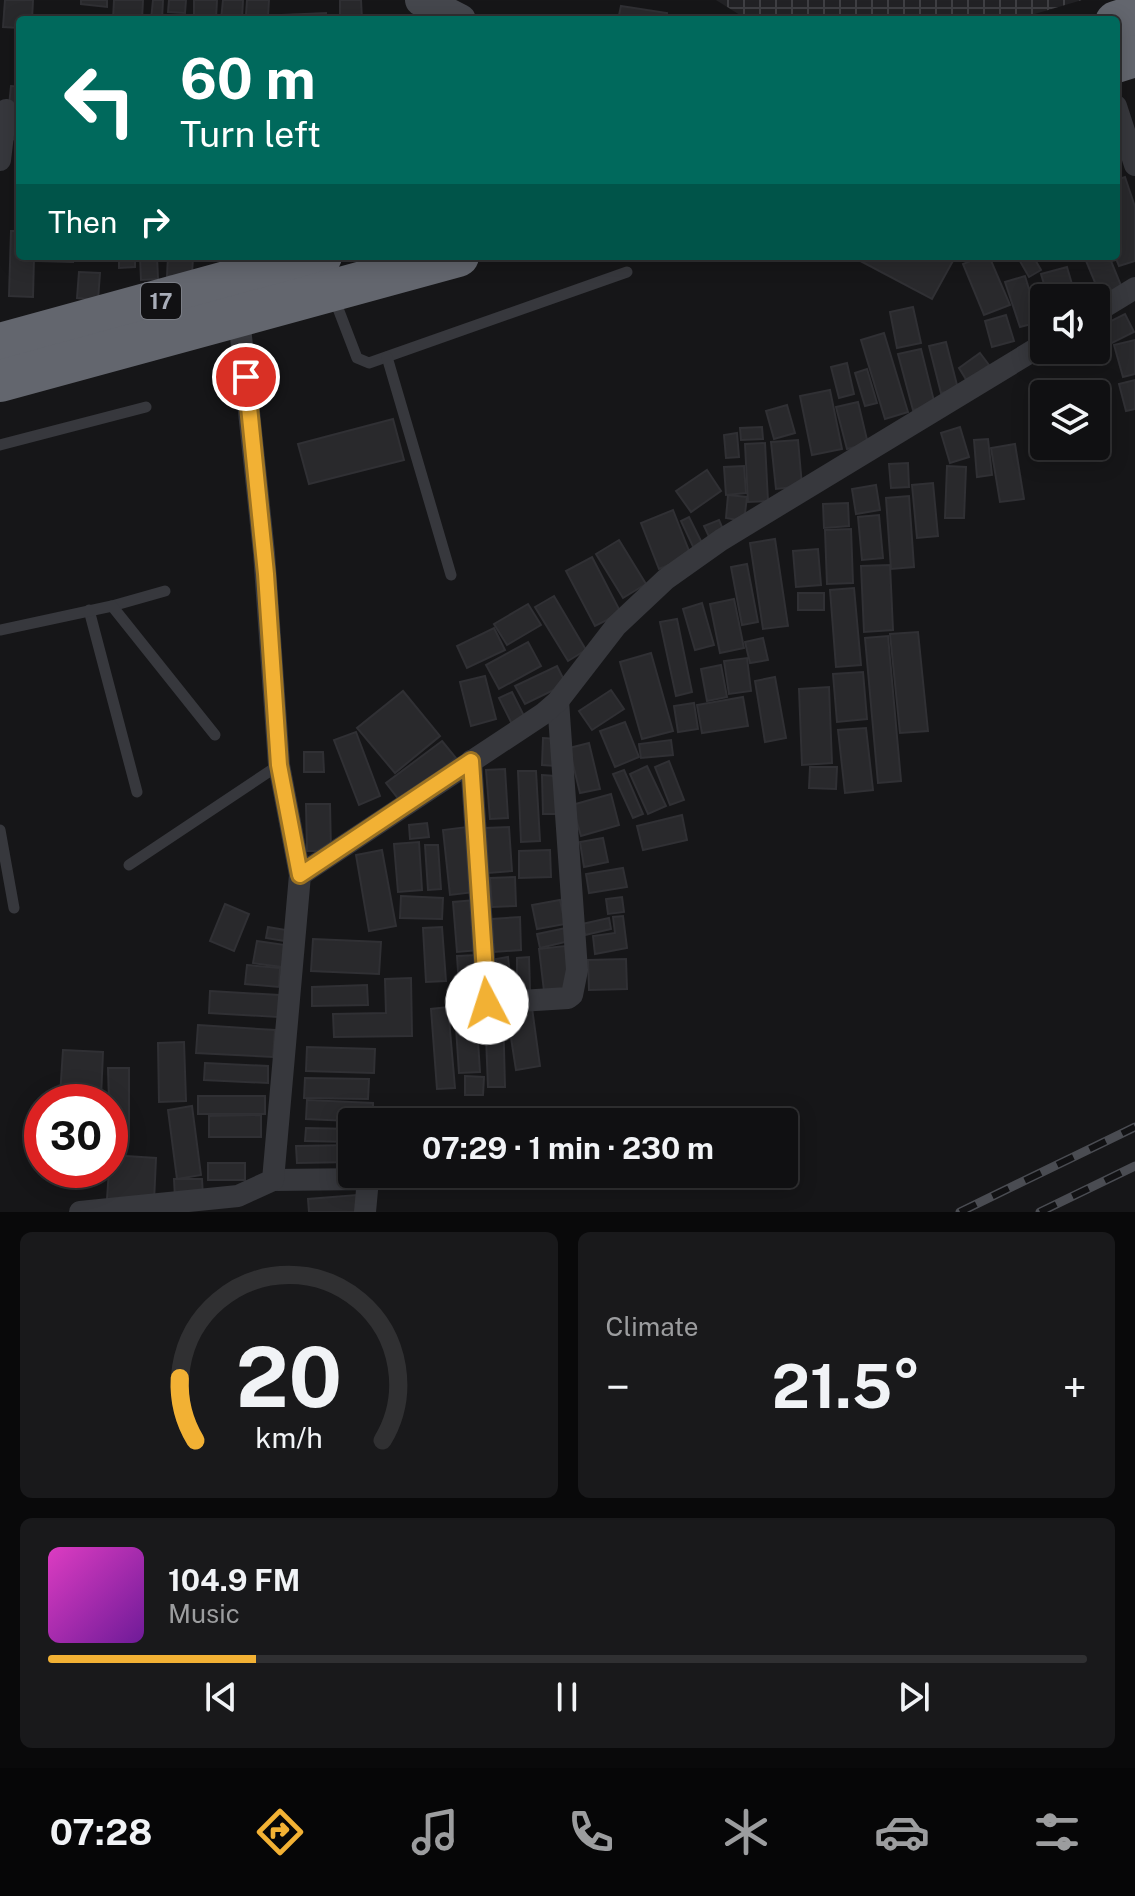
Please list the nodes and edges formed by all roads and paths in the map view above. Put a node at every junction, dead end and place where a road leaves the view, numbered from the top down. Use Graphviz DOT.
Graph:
graph roads {
  1 [pos="421,0"];
  2 [pos="452,16"];
  3 [pos="6,110"];
  4 [pos="1120,118"];
  5 [pos="0,160"];
  6 [pos="1135,165"];
  7 [pos="429,260"];
  8 [pos="627,272"];
  9 [pos="326,274"];
  10 [pos="1135,288"];
  11 [pos="1110,303"];
  12 [pos="239,318"];
  13 [pos="0,344"];
  14 [pos="1030,352"];
  15 [pos="387,357"];
  16 [pos="0,381"];
  17 [pos="146,407"];
  18 [pos="0,445"];
  19 [pos="451,575"];
  20 [pos="165,591"];
  21 [pos="112,606"];
  22 [pos="89,610"];
  23 [pos="0,630"];
  24 [pos="558,701"];
  25 [pos="215,735"];
  26 [pos="471,761"];
  27 [pos="279,765"];
  28 [pos="137,792"];
  29 [pos="0,830"];
  30 [pos="129,865"];
  31 [pos="300,875"];
  32 [pos="14,908"];
  33 [pos="273,1180"];
  34 [pos="80,1212"];
  35 [pos="365,1212"];
  1 -- 2 [label="street"];
  3 -- 5 [label="street"];
  4 -- 6 [label="street"];
  7 -- 9 [label="highway, 17"];
  8 -- 15 [label="lane"];
  9 -- 12 [label="highway, 17"];
  9 -- 13 [label="highway, 17"];
  9 -- 15 [label="lane"];
  10 -- 11 [label="street"];
  12 -- 16 [label="highway, 17"];
  12 -- 27 [label="street"];
  14 -- 24 [label="street"];
  15 -- 19 [label="lane"];
  17 -- 18 [label="lane"];
  20 -- 21 [label="lane"];
  21 -- 22 [label="lane"];
  21 -- 25 [label="lane"];
  22 -- 23 [label="lane"];
  22 -- 28 [label="lane"];
  24 -- 26 [label="street"];
  24 -- 26 [label="street"];
  26 -- 31 [label="street"];
  27 -- 30 [label="lane"];
  27 -- 31 [label="street"];
  29 -- 32 [label="lane"];
  31 -- 33 [label="street"];
  33 -- 34 [label="street"];
  33 -- 35 [label="street"];
}
